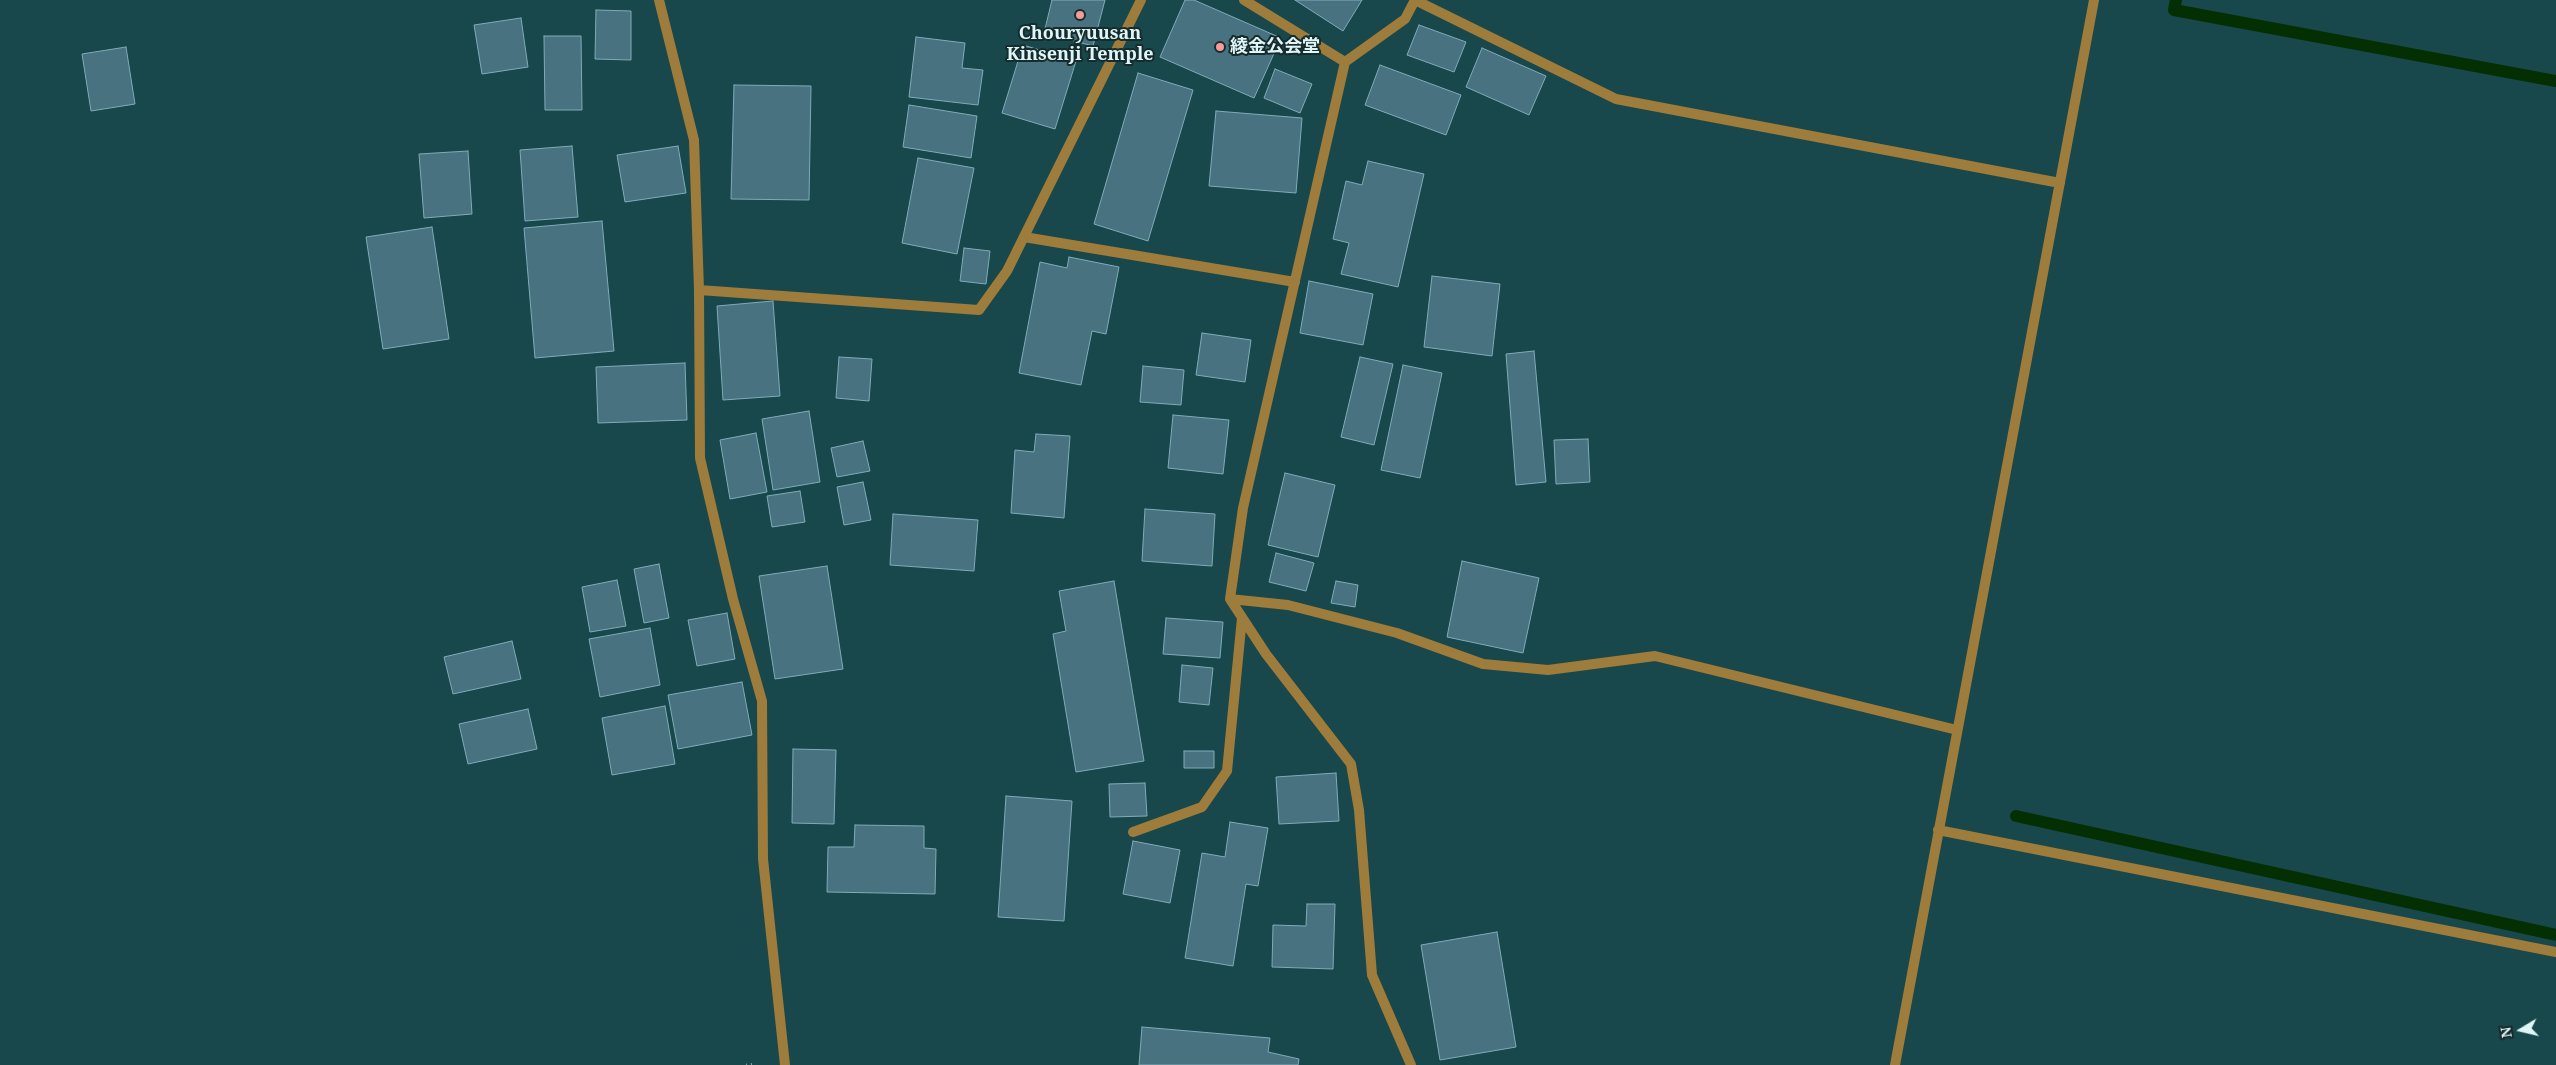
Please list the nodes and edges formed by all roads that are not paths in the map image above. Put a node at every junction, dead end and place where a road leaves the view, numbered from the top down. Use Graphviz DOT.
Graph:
graph roads {
  1 [pos="659,0"];
  2 [pos="1141,0"];
  3 [pos="1244,0"];
  4 [pos="1415,0"];
  5 [pos="2094,0"];
  6 [pos="1345,62"];
  7 [pos="2060,183"];
  8 [pos="1024,238"];
  9 [pos="1295,282"];
  10 [pos="699,290"];
  11 [pos="1230,599"];
  12 [pos="1242,618"];
  13 [pos="1957,730"];
  14 [pos="1938,830"];
  15 [pos="1133,832"];
  16 [pos="2556,952"];
  17 [pos="785,1065"];
  18 [pos="1411,1065"];
  19 [pos="1894,1065"];
  1 -- 10 [label="street"];
  2 -- 8 [label="street"];
  3 -- 6 [label="street"];
  4 -- 6 [label="street"];
  4 -- 7 [label="street"];
  5 -- 7 [label="street"];
  6 -- 9 [label="street"];
  7 -- 13 [label="street"];
  8 -- 9 [label="street"];
  8 -- 10 [label="street"];
  9 -- 11 [label="street"];
  10 -- 17 [label="street"];
  11 -- 12 [label="street"];
  11 -- 13 [label="street"];
  12 -- 15 [label="street"];
  12 -- 18 [label="street"];
  13 -- 14 [label="street"];
  14 -- 16 [label="street"];
  14 -- 19 [label="street"];
}
